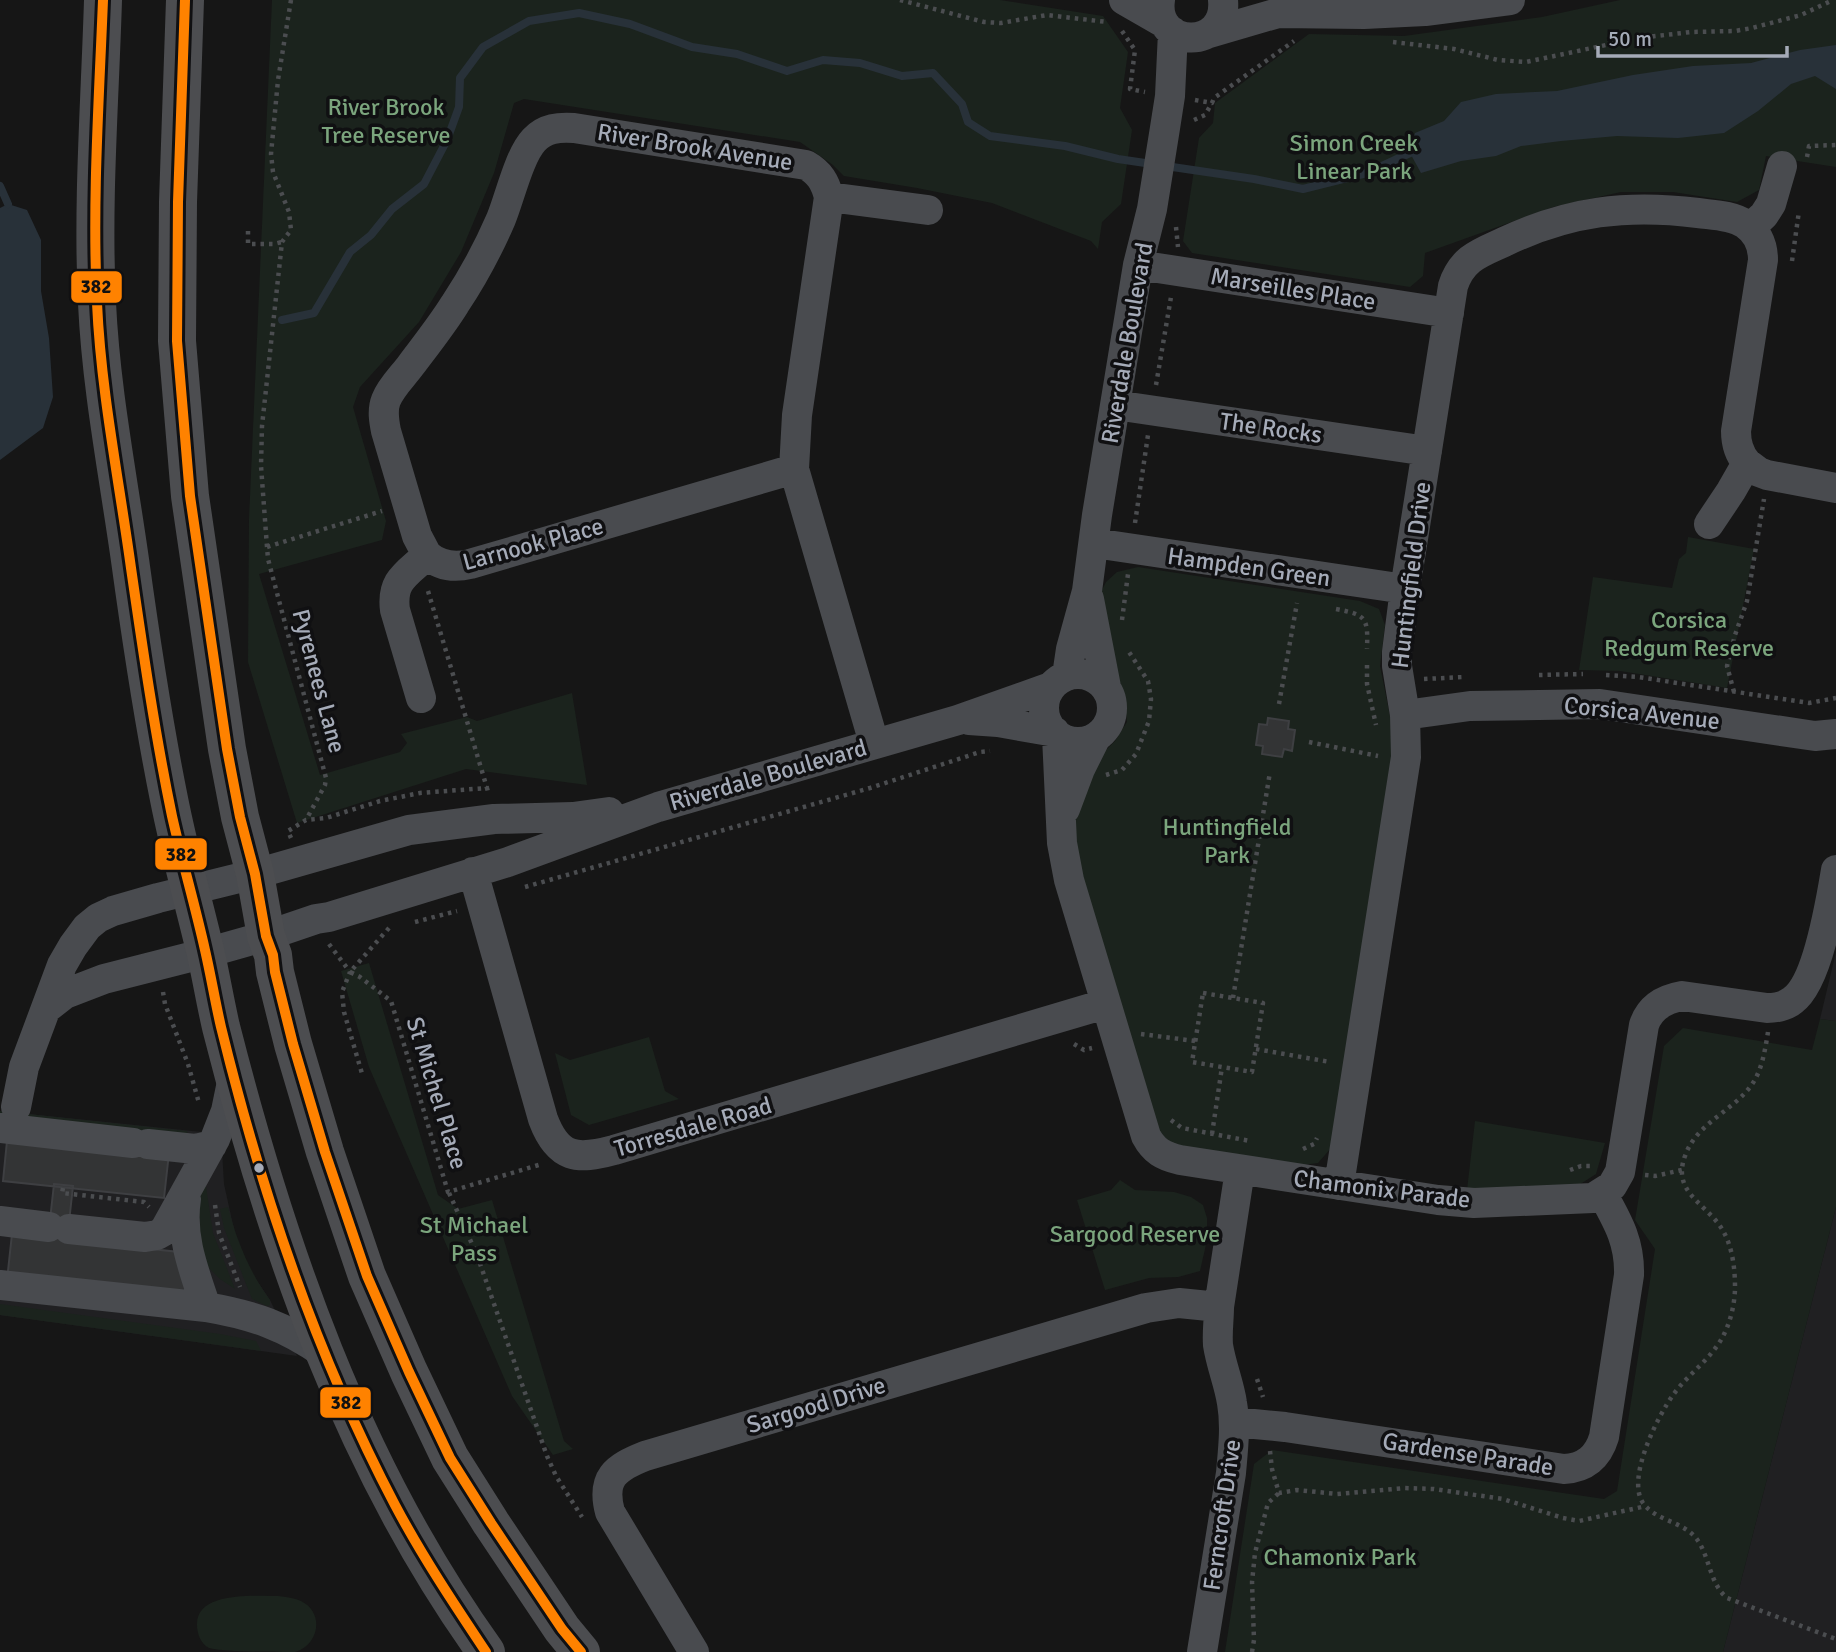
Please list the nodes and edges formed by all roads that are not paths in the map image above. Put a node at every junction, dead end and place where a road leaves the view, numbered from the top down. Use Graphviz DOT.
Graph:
graph roads {
  1 [pos="103,0"];
  2 [pos="185,0"];
  3 [pos="1124,0"];
  4 [pos="1223,0"];
  5 [pos="1247,0"];
  6 [pos="1510,0"];
  7 [pos="1278,13"];
  8 [pos="1180,25"];
  9 [pos="1782,166"];
  10 [pos="829,197"];
  11 [pos="928,210"];
  12 [pos="1750,228"];
  13 [pos="1138,265"];
  14 [pos="1449,313"];
  15 [pos="1115,405"];
  16 [pos="1427,452"];
  17 [pos="794,469"];
  18 [pos="1757,469"];
  19 [pos="1836,488"];
  20 [pos="1709,524"];
  21 [pos="1094,543"];
  22 [pos="419,563"];
  23 [pos="1405,589"];
  24 [pos="1087,591"];
  25 [pos="1059,682"];
  26 [pos="1106,687"];
  27 [pos="421,698"];
  28 [pos="1405,715"];
  29 [pos="958,720"];
  30 [pos="1056,734"];
  31 [pos="1836,734"];
  32 [pos="1096,737"];
  33 [pos="874,743"];
  34 [pos="658,807"];
  35 [pos="1061,819"];
  36 [pos="1836,870"];
  37 [pos="472,872"];
  38 [pos="255,874"];
  39 [pos="190,891"];
  40 [pos="266,936"];
  41 [pos="206,953"];
  42 [pos="1105,1004"];
  43 [pos="47,1008"];
  44 [pos="234,1073"];
  45 [pos="8,1118"];
  46 [pos="212,1145"];
  47 [pos="1240,1170"];
  48 [pos="1339,1185"];
  49 [pos="1602,1194"];
  50 [pos="184,1202"];
  51 [pos="0,1221"];
  52 [pos="0,1285"];
  53 [pos="206,1307"];
  54 [pos="1219,1307"];
  55 [pos="324,1354"];
  56 [pos="1234,1422"];
  57 [pos="486,1652"];
  58 [pos="581,1652"];
  59 [pos="694,1652"];
  60 [pos="1202,1652"];
  1 -- 39 [label="highway"];
  2 -- 38 [label="highway"];
  3 -- 8 [label="street"];
  4 -- 8 [label="street, Riverdale Boulevard"];
  5 -- 7 [label="street"];
  6 -- 7 [label="street"];
  7 -- 8 [label="street"];
  8 -- 13 [label="street, Riverdale Boulevard"];
  9 -- 12 [label="street"];
  10 -- 11 [label="street"];
  10 -- 17 [label="street"];
  10 -- 22 [label="street, River Brook Avenue"];
  12 -- 14 [label="street, Huntingfield Drive"];
  12 -- 18 [label="street"];
  13 -- 14 [label="street, Marseilles Place"];
  13 -- 15 [label="street, Riverdale Boulevard"];
  14 -- 16 [label="street, Huntingfield Drive"];
  15 -- 16 [label="street, The Rocks"];
  15 -- 21 [label="street, Riverdale Boulevard"];
  16 -- 23 [label="street, Huntingfield Drive"];
  17 -- 22 [label="street, Larnook Place"];
  17 -- 33 [label="street"];
  18 -- 19 [label="street"];
  18 -- 20 [label="street"];
  21 -- 23 [label="street, Hampden Green"];
  21 -- 24 [label="street, Riverdale Boulevard"];
  22 -- 27 [label="street"];
  23 -- 28 [label="street, Huntingfield Drive"];
  24 -- 25 [label="street, Riverdale Boulevard"];
  24 -- 26 [label="street, Riverdale Boulevard"];
  25 -- 26 [label="street"];
  25 -- 29 [label="street, Riverdale Boulevard"];
  25 -- 30 [label="street"];
  26 -- 32 [label="street"];
  28 -- 31 [label="street, Corsica Avenue"];
  28 -- 48 [label="street, Huntingfield Drive"];
  29 -- 30 [label="street, Riverdale Boulevard"];
  29 -- 33 [label="street, Riverdale Boulevard"];
  30 -- 32 [label="street"];
  30 -- 35 [label="street, Chamonix Parade"];
  32 -- 35 [label="street, Chamonix Parade"];
  33 -- 34 [label="street, Riverdale Boulevard"];
  34 -- 37 [label="street, Riverdale Boulevard"];
  34 -- 38 [label="street, Riverdale Boulevard"];
  35 -- 42 [label="street, Chamonix Parade"];
  36 -- 49 [label="street"];
  37 -- 40 [label="street, Riverdale Boulevard"];
  37 -- 42 [label="street, Torresdale Road"];
  38 -- 39 [label="street, Riverdale Boulevard"];
  38 -- 40 [label="highway"];
  39 -- 41 [label="highway"];
  39 -- 43 [label="street, Riverdale Boulevard"];
  40 -- 41 [label="street, Riverdale Boulevard"];
  40 -- 58 [label="highway"];
  41 -- 43 [label="street, Riverdale Boulevard"];
  41 -- 44 [label="highway"];
  42 -- 47 [label="street, Chamonix Parade"];
  43 -- 45 [label="street, Riverdale Boulevard"];
  44 -- 46 [label="street"];
  44 -- 55 [label="highway"];
  45 -- 46 [label="street"];
  46 -- 50 [label="street"];
  47 -- 48 [label="street, Chamonix Parade"];
  47 -- 54 [label="street, Ferncroft Drive"];
  48 -- 49 [label="street, Chamonix Parade"];
  49 -- 56 [label="street, Gardense Parade"];
  50 -- 51 [label="street"];
  50 -- 53 [label="street"];
  52 -- 53 [label="street"];
  53 -- 55 [label="street"];
  54 -- 56 [label="street, Ferncroft Drive"];
  54 -- 59 [label="street, Sargood Drive"];
  55 -- 57 [label="highway"];
  56 -- 60 [label="street, Ferncroft Drive"];
}
